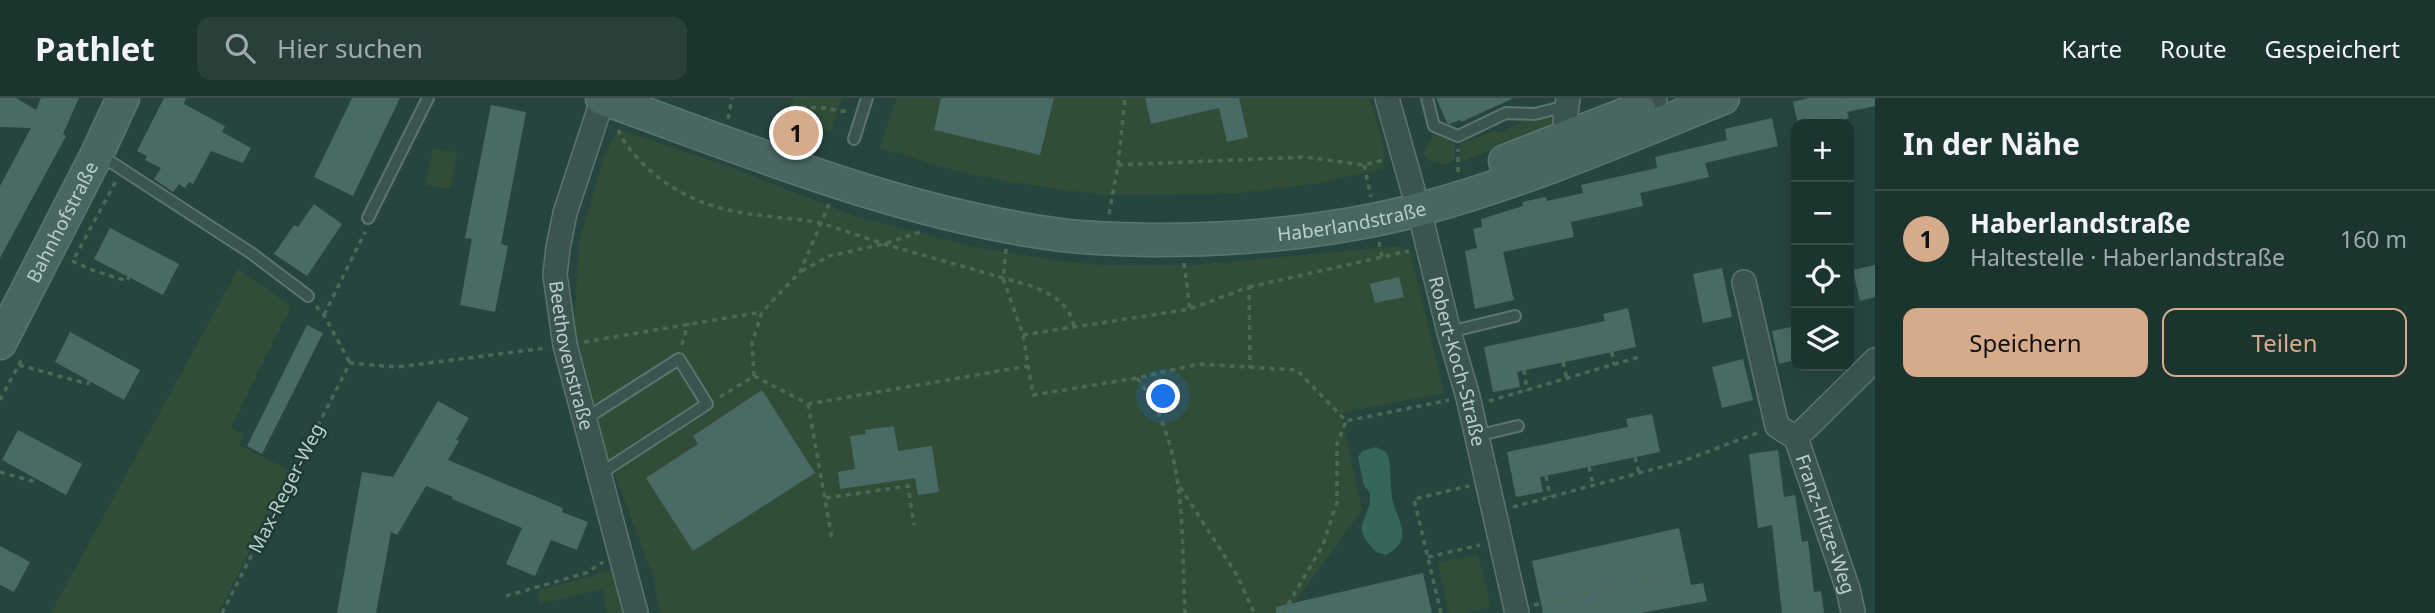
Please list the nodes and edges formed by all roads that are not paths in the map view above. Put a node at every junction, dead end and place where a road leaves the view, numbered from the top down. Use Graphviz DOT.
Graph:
graph roads {
  1 [pos="123,98"];
  2 [pos="428,98"];
  3 [pos="603,98"];
  4 [pos="660,98"];
  5 [pos="867,98"];
  6 [pos="1387,98"];
  7 [pos="1427,98"];
  8 [pos="1723,98"];
  9 [pos="1659,100"];
  10 [pos="1567,113"];
  11 [pos="854,139"];
  12 [pos="110,162"];
  13 [pos="1416,200"];
  14 [pos="369,218"];
  15 [pos="1744,282"];
  16 [pos="308,296"];
  17 [pos="1515,316"];
  18 [pos="1449,332"];
  19 [pos="14,354"];
  20 [pos="1875,360"];
  21 [pos="583,420"];
  22 [pos="1518,426"];
  23 [pos="1786,432"];
  24 [pos="1476,436"];
  25 [pos="598,475"];
  26 [pos="1517,611"];
  27 [pos="1853,612"];
  28 [pos="636,613"];
  1 -- 12 [label="street, Bahnhofstraße"];
  2 -- 14 [label="lane"];
  3 -- 13 [label="street, Haberlandstraße"];
  3 -- 21 [label="street, Beethovenstraße"];
  4 -- 13 [label="street, Haberlandstraße"];
  5 -- 11 [label="lane"];
  6 -- 13 [label="street, Robert-Koch-Straße"];
  7 -- 10 [label="lane"];
  8 -- 13 [label="street, Haberlandstraße"];
  9 -- 10 [label="street, Haberlandstraße"];
  10 -- 13 [label="street, Haberlandstraße"];
  12 -- 16 [label="lane"];
  12 -- 19 [label="street, Bahnhofstraße"];
  13 -- 18 [label="street, Robert-Koch-Straße"];
  15 -- 23 [label="street, Franz-Hitze-Weg"];
  17 -- 18 [label="lane"];
  18 -- 24 [label="street, Robert-Koch-Straße"];
  20 -- 23 [label="street"];
  21 -- 25 [label="street, Beethovenstraße"];
  21 -- 25 [label="lane"];
  22 -- 24 [label="lane"];
  23 -- 27 [label="street, Franz-Hitze-Weg"];
  24 -- 26 [label="street, Robert-Koch-Straße"];
  25 -- 28 [label="street, Beethovenstraße"];
}
